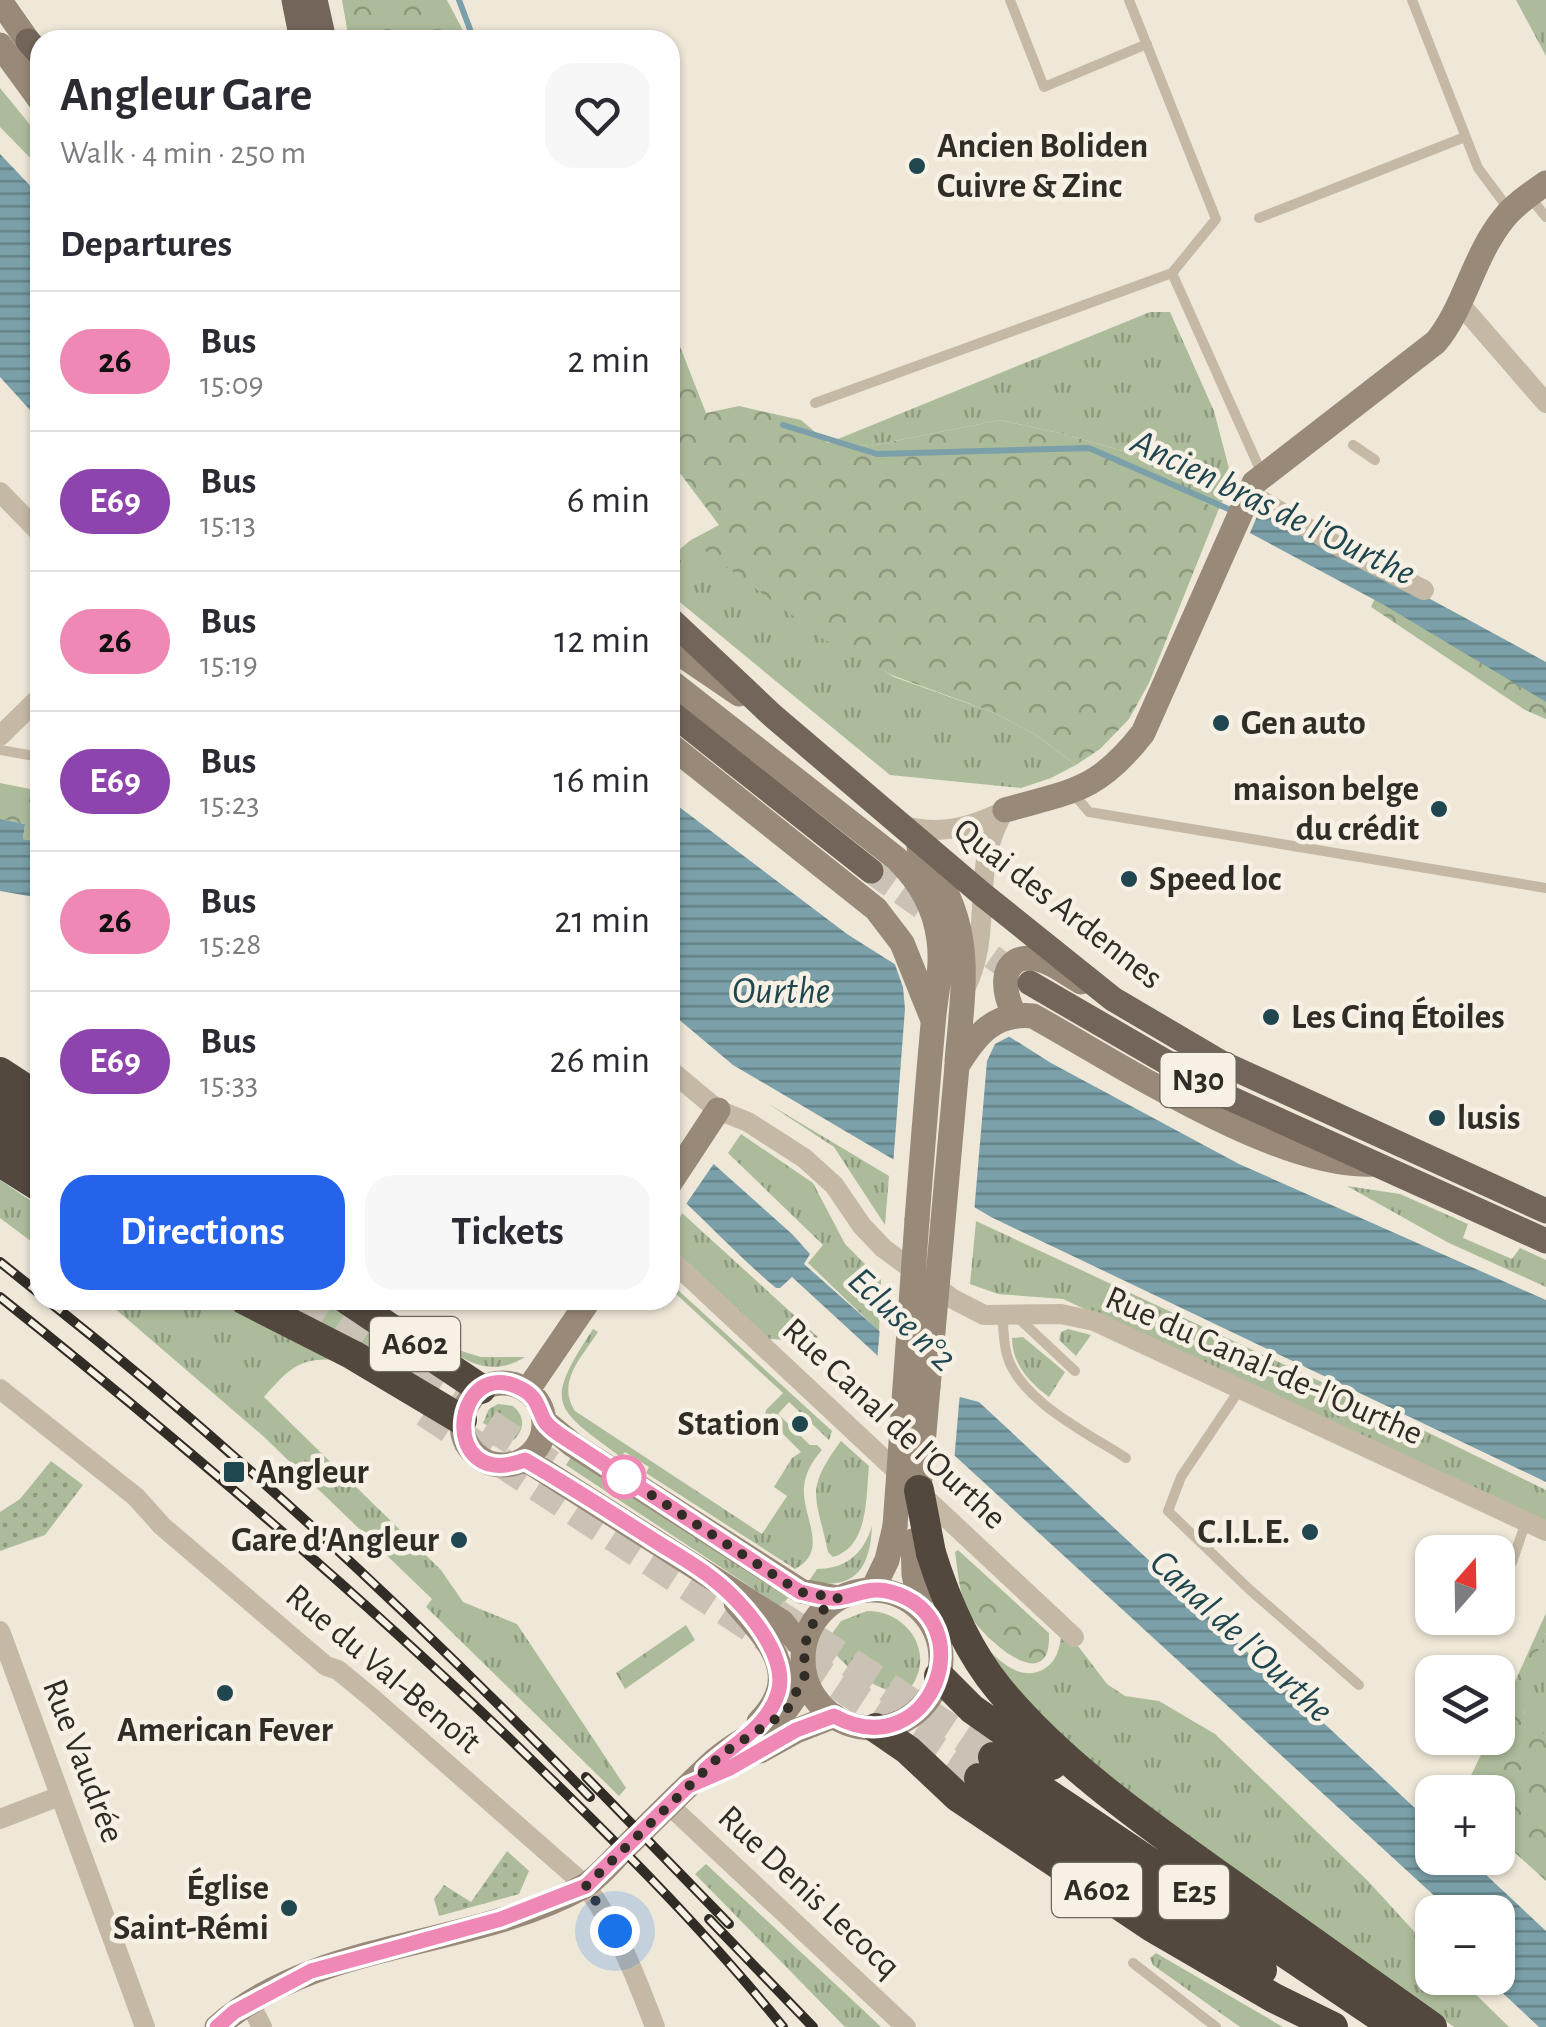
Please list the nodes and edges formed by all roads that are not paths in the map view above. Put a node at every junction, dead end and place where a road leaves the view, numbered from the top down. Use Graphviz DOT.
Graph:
graph roads {
  1 [pos="294,0"];
  2 [pos="315,0"];
  3 [pos="1010,0"];
  4 [pos="1129,0"];
  5 [pos="1412,0"];
  6 [pos="0,1"];
  7 [pos="300,30"];
  8 [pos="322,30"];
  9 [pos="30,43"];
  10 [pos="1147,44"];
  11 [pos="0,45"];
  12 [pos="30,86"];
  13 [pos="1465,137"];
  14 [pos="1529,197"];
  15 [pos="1546,217"];
  16 [pos="1258,218"];
  17 [pos="1172,273"];
  18 [pos="1461,304"];
  19 [pos="815,403"];
  20 [pos="1546,403"];
  21 [pos="1352,445"];
  22 [pos="1374,460"];
  23 [pos="1252,489"];
  24 [pos="0,492"];
  25 [pos="30,524"];
  26 [pos="1424,590"];
  27 [pos="680,628"];
  28 [pos="680,654"];
  29 [pos="680,689"];
  30 [pos="30,707"];
  31 [pos="773,716"];
  32 [pos="680,720"];
  33 [pos="0,736"];
  34 [pos="0,750"];
  35 [pos="680,752"];
  36 [pos="30,755"];
  37 [pos="1072,792"];
  38 [pos="1005,810"];
  39 [pos="904,826"];
  40 [pos="871,870"];
  41 [pos="1546,888"];
  42 [pos="982,894"];
  43 [pos="1030,984"];
  44 [pos="963,993"];
  45 [pos="1113,1000"];
  46 [pos="1014,1014"];
  47 [pos="933,1020"];
  48 [pos="957,1066"];
  49 [pos="0,1072"];
  50 [pos="680,1078"];
  51 [pos="30,1092"];
  52 [pos="0,1102"];
  53 [pos="718,1110"];
  54 [pos="30,1122"];
  55 [pos="0,1132"];
  56 [pos="30,1152"];
  57 [pos="0,1162"];
  58 [pos="1373,1164"];
  59 [pos="680,1169"];
  60 [pos="30,1182"];
  61 [pos="1546,1211"];
  62 [pos="1546,1241"];
  63 [pos="680,1268"];
  64 [pos="265,1310"];
  65 [pos="363,1310"];
  66 [pos="582,1310"];
  67 [pos="1008,1315"];
  68 [pos="1075,1371"];
  69 [pos="0,1389"];
  70 [pos="481,1389"];
  71 [pos="1240,1389"];
  72 [pos="527,1391"];
  73 [pos="462,1420"];
  74 [pos="544,1422"];
  75 [pos="1126,1458"];
  76 [pos="525,1460"];
  77 [pos="919,1490"];
  78 [pos="1526,1522"];
  79 [pos="1546,1531"];
  80 [pos="913,1540"];
  81 [pos="1515,1553"];
  82 [pos="716,1580"];
  83 [pos="873,1589"];
  84 [pos="838,1598"];
  85 [pos="922,1610"];
  86 [pos="0,1632"];
  87 [pos="1074,1637"];
  88 [pos="804,1648"];
  89 [pos="805,1675"];
  90 [pos="940,1676"];
  91 [pos="1359,1685"];
  92 [pos="834,1716"];
  93 [pos="876,1728"];
  94 [pos="744,1741"];
  95 [pos="688,1786"];
  96 [pos="60,1796"];
  97 [pos="669,1804"];
  98 [pos="1123,1806"];
  99 [pos="0,1818"];
  100 [pos="586,1886"];
  101 [pos="1133,1963"];
  102 [pos="256,2015"];
  103 [pos="145,2027"];
  104 [pos="217,2027"];
  105 [pos="655,2027"];
  106 [pos="906,2027"];
  107 [pos="1216,2027"];
  108 [pos="1333,2027"];
  109 [pos="1347,2027"];
  110 [pos="1396,2027"];
  111 [pos="1432,2027"];
  1 -- 7 [label="main road"];
  2 -- 8 [label="main road"];
  3 -- 10 [label="lane"];
  4 -- 10 [label="lane"];
  5 -- 13 [label="lane"];
  6 -- 9 [label="main road"];
  10 -- 17 [label="lane"];
  11 -- 12 [label="main road"];
  13 -- 14 [label="lane"];
  13 -- 16 [label="lane"];
  14 -- 15 [label="lane"];
  14 -- 18 [label="main road"];
  17 -- 19 [label="lane"];
  17 -- 23 [label="lane"];
  18 -- 20 [label="street"];
  18 -- 23 [label="main road"];
  21 -- 22 [label="lane"];
  23 -- 26 [label="street"];
  23 -- 37 [label="main road"];
  24 -- 25 [label="street"];
  27 -- 31 [label="main road"];
  28 -- 31 [label="main road, Quai des Ardennes"];
  29 -- 47 [label="main road"];
  30 -- 33 [label="street"];
  31 -- 39 [label="main road, Quai des Ardennes"];
  32 -- 40 [label="main road"];
  34 -- 36 [label="lane"];
  35 -- 47 [label="main road"];
  37 -- 38 [label="main road"];
  37 -- 41 [label="lane"];
  38 -- 39 [label="street"];
  38 -- 42 [label="street"];
  39 -- 42 [label="main road, Quai des Ardennes / N30"];
  39 -- 44 [label="main road"];
  42 -- 44 [label="street"];
  42 -- 45 [label="main road, Quai des Ardennes / N30"];
  43 -- 58 [label="main road, Quai des Ardennes / N30"];
  44 -- 48 [label="main road"];
  45 -- 46 [label="main road"];
  45 -- 61 [label="main road, Quai des Ardennes / N30"];
  46 -- 48 [label="main road"];
  46 -- 58 [label="main road"];
  47 -- 80 [label="main road, bridge"];
  48 -- 77 [label="main road, bridge"];
  49 -- 51 [label="highway"];
  50 -- 53 [label="street, Rue du Canal-de-l'Ourthe"];
  52 -- 54 [label="highway"];
  53 -- 59 [label="main road"];
  53 -- 67 [label="street, Rue du Canal-de-l'Ourthe"];
  55 -- 56 [label="highway"];
  57 -- 60 [label="highway"];
  58 -- 62 [label="main road, Quai des Ardennes / N30"];
  63 -- 87 [label="street, Rue Canal de l'Ourthe"];
  64 -- 73 [label="highway, A602"];
  65 -- 70 [label="highway, A602"];
  66 -- 72 [label="main road"];
  67 -- 68 [label="lane"];
  67 -- 71 [label="street, Rue du Canal-de-l'Ourthe"];
  67 -- 75 [label="lane"];
  69 -- 100 [label="street, Rue du Val-Benoît"];
  70 -- 72 [label="main road"];
  70 -- 73 [label="main road"];
  71 -- 78 [label="street, Rue du Canal-de-l'Ourthe"];
  71 -- 91 [label="lane"];
  72 -- 74 [label="main road"];
  73 -- 76 [label="main road"];
  74 -- 76 [label="main road"];
  74 -- 84 [label="main road"];
  76 -- 82 [label="main road"];
  77 -- 80 [label="highway, A602, bridge"];
  78 -- 79 [label="street, Rue du Canal-de-l'Ourthe"];
  78 -- 81 [label="lane"];
  80 -- 83 [label="main road"];
  80 -- 85 [label="main road"];
  80 -- 98 [label="highway, A602"];
  82 -- 88 [label="main road"];
  82 -- 94 [label="main road"];
  83 -- 84 [label="main road"];
  83 -- 85 [label="main road"];
  84 -- 88 [label="main road"];
  85 -- 90 [label="main road"];
  86 -- 96 [label="street, Rue Vaudrée"];
  88 -- 89 [label="main road"];
  89 -- 92 [label="main road"];
  89 -- 94 [label="main road"];
  90 -- 93 [label="main road"];
  90 -- 98 [label="highway, A602"];
  92 -- 93 [label="main road"];
  92 -- 95 [label="main road"];
  93 -- 108 [label="highway, A602"];
  94 -- 95 [label="main road"];
  95 -- 97 [label="main road"];
  96 -- 99 [label="street"];
  96 -- 103 [label="street, Rue Vaudrée"];
  97 -- 100 [label="main road"];
  97 -- 106 [label="street, Rue Denis Lecocq"];
  98 -- 111 [label="highway, A602"];
  100 -- 102 [label="main road"];
  100 -- 105 [label="street, Rue du Val-Benoît"];
  101 -- 107 [label="lane"];
  102 -- 104 [label="main road"];
  109 -- 110 [label="highway, E25"];
}
